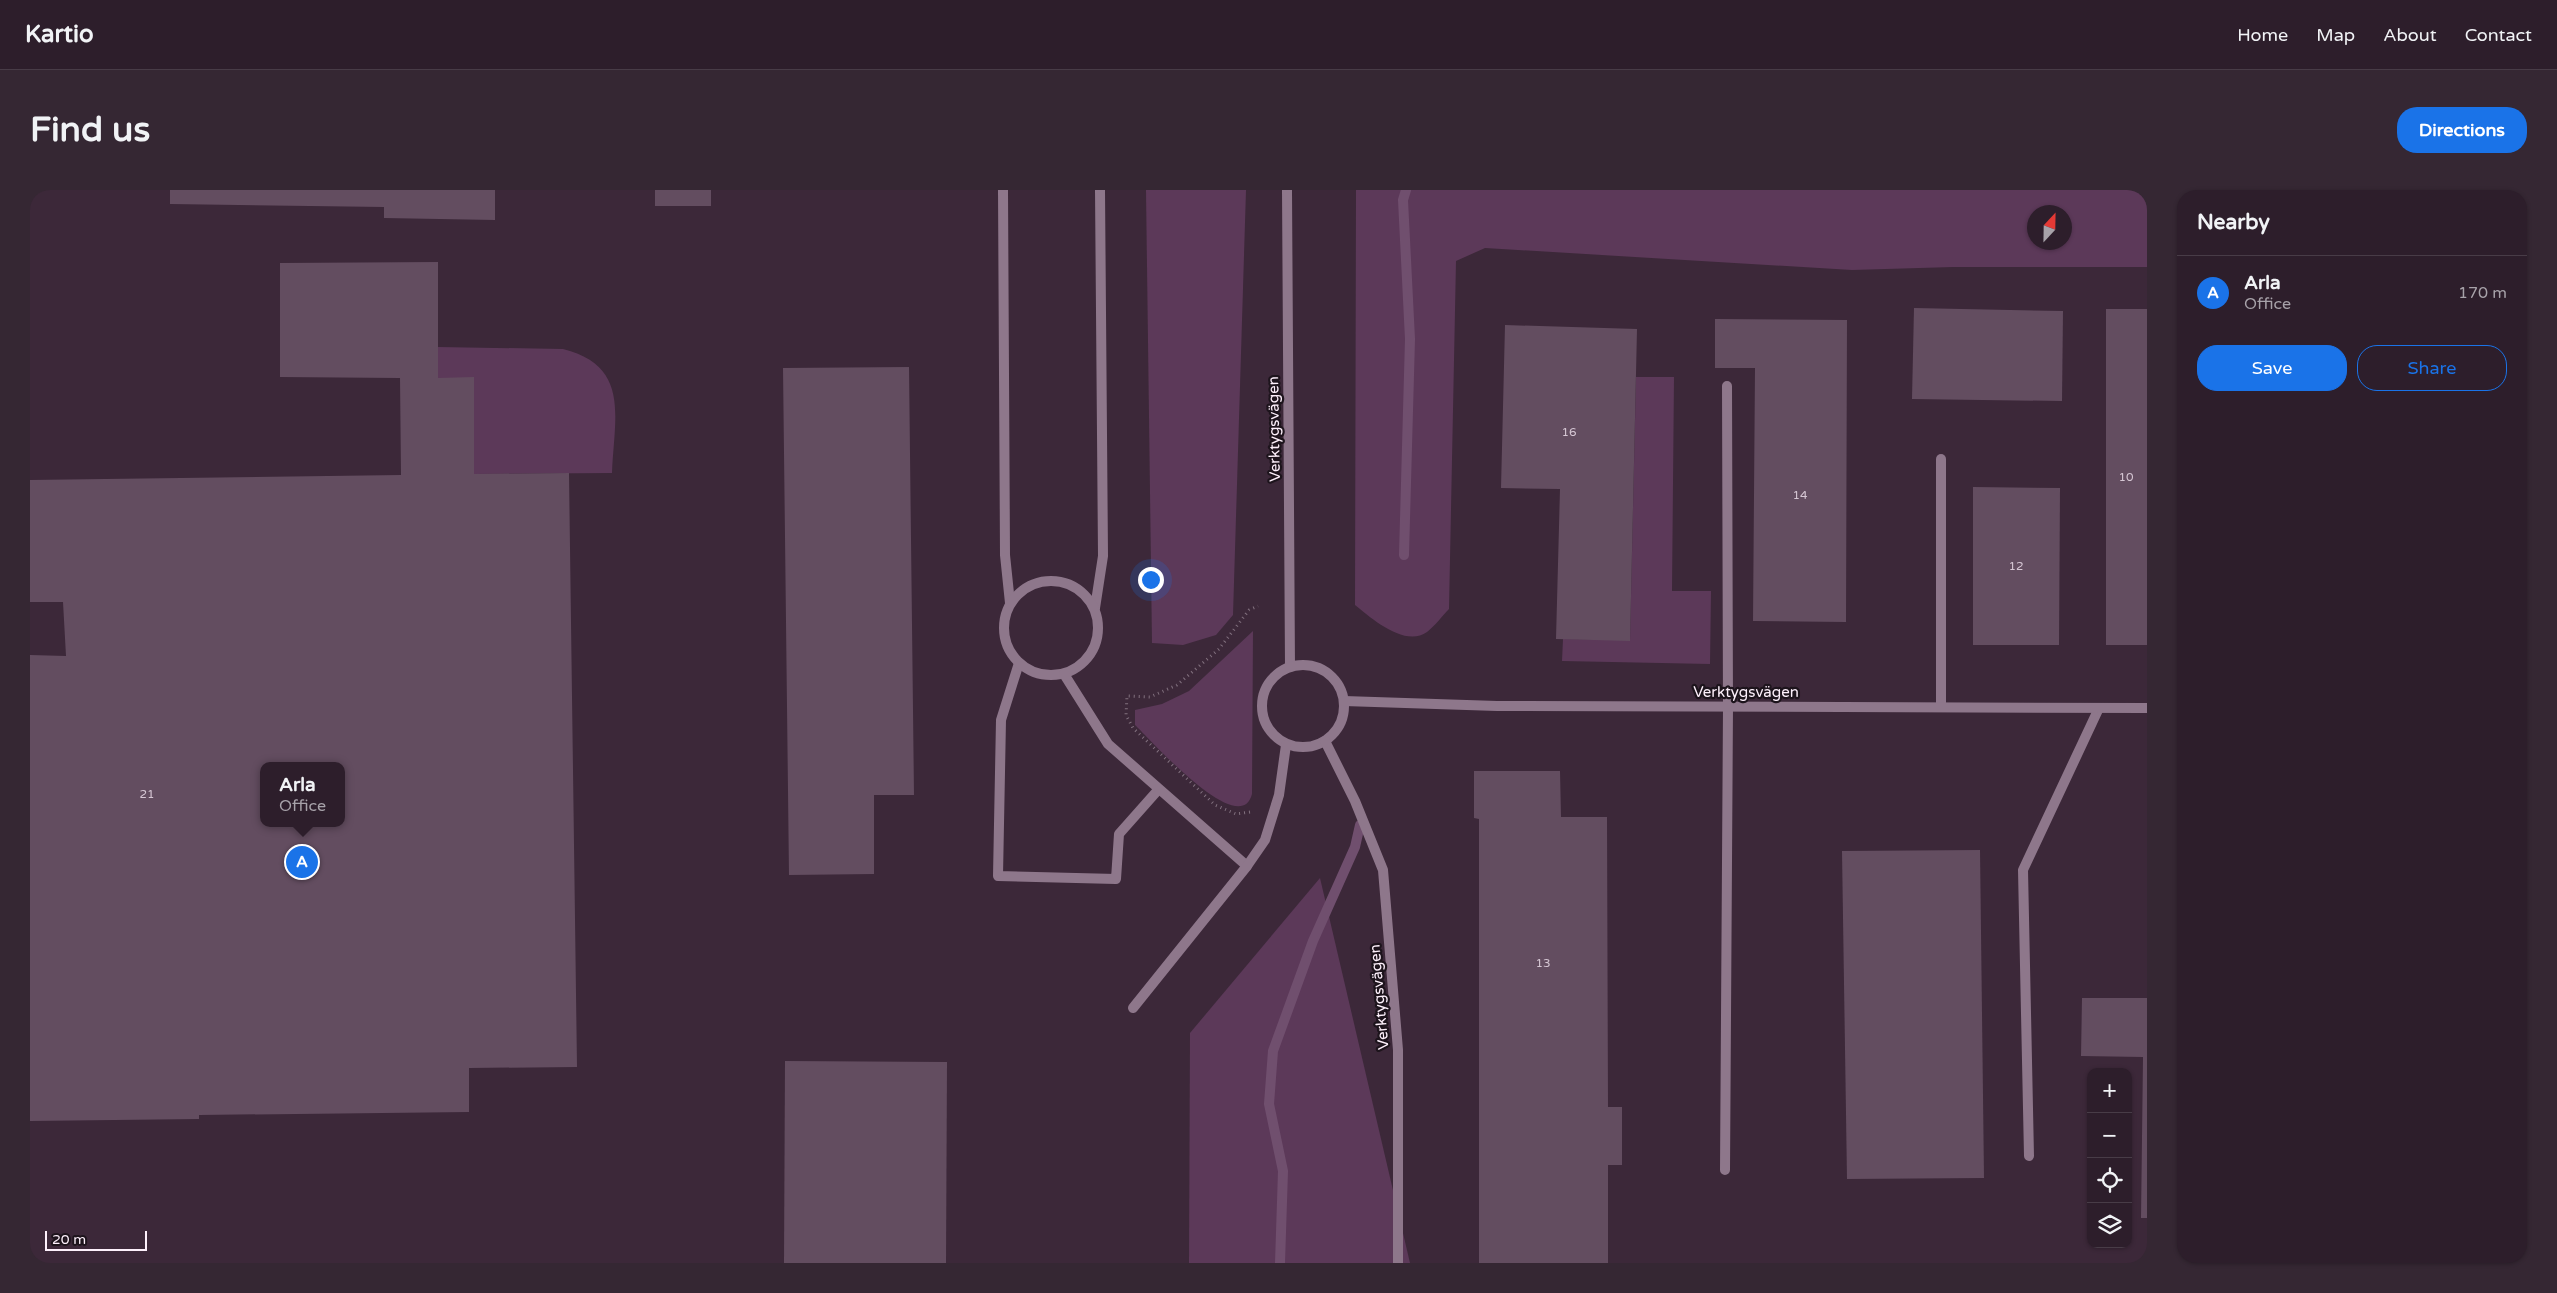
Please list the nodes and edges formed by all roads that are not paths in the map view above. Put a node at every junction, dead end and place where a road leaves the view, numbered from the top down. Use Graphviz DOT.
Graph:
graph roads {
  1 [pos="1002,190"];
  2 [pos="1100,190"];
  3 [pos="1287,190"];
  4 [pos="1727,386"];
  5 [pos="1941,459"];
  6 [pos="1010,603"];
  7 [pos="1095,608"];
  8 [pos="1019,663"];
  9 [pos="1290,667"];
  10 [pos="1064,674"];
  11 [pos="1344,701"];
  12 [pos="1728,707"];
  13 [pos="1941,707"];
  14 [pos="2099,708"];
  15 [pos="2147,708"];
  16 [pos="1325,741"];
  17 [pos="1286,745"];
  18 [pos="1158,790"];
  19 [pos="1247,866"];
  20 [pos="1133,1008"];
  21 [pos="2029,1156"];
  22 [pos="1724,1170"];
  23 [pos="1398,1263"];
  1 -- 6 [label="street"];
  2 -- 7 [label="street"];
  3 -- 9 [label="street, Verktygsvägen"];
  4 -- 12 [label="street"];
  5 -- 13 [label="street"];
  6 -- 7 [label="street"];
  6 -- 8 [label="street"];
  7 -- 10 [label="street"];
  8 -- 10 [label="street"];
  8 -- 18 [label="street"];
  9 -- 11 [label="street"];
  9 -- 17 [label="street"];
  10 -- 18 [label="street"];
  11 -- 12 [label="street, Verktygsvägen"];
  11 -- 16 [label="street"];
  12 -- 13 [label="street, Verktygsvägen"];
  12 -- 22 [label="street"];
  13 -- 14 [label="street, Verktygsvägen"];
  14 -- 15 [label="street, Verktygsvägen"];
  14 -- 21 [label="street"];
  16 -- 17 [label="street"];
  16 -- 23 [label="street, Verktygsvägen"];
  17 -- 19 [label="street"];
  18 -- 19 [label="street"];
  19 -- 20 [label="street"];
}
